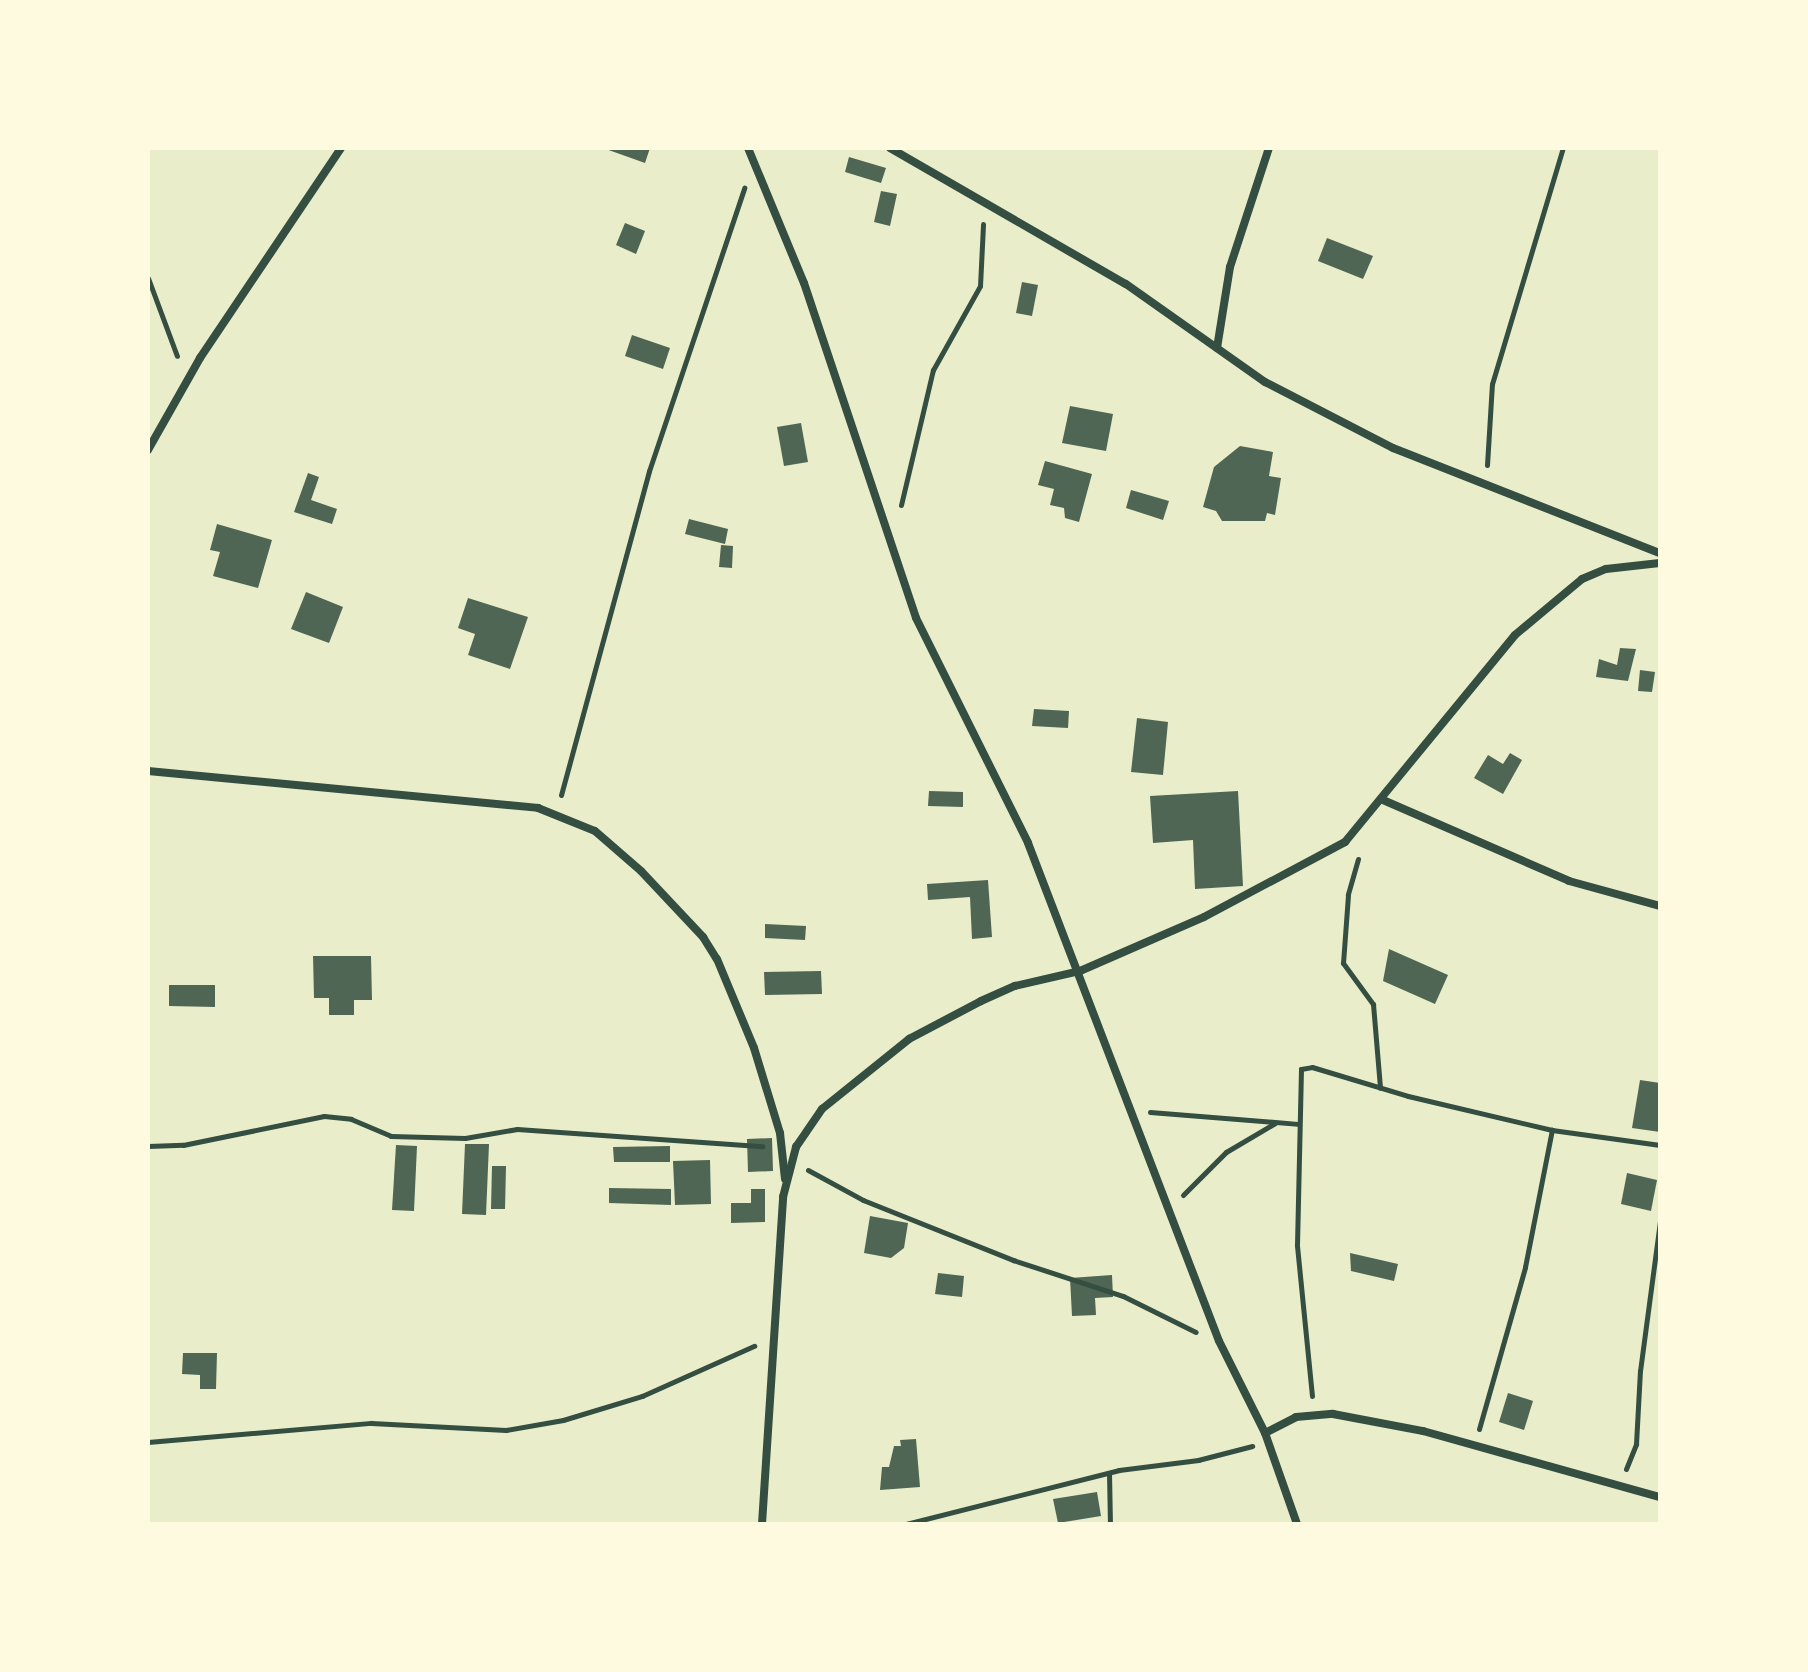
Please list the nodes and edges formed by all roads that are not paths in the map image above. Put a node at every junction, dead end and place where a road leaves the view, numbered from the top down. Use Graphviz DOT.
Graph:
graph roads {
  1 [pos="341,148"];
  2 [pos="748,148"];
  3 [pos="890,148"];
  4 [pos="1269,148"];
  5 [pos="1217,348"];
  6 [pos="148,450"];
  7 [pos="1660,553"];
  8 [pos="1660,563"];
  9 [pos="148,771"];
  10 [pos="1383,800"];
  11 [pos="1660,906"];
  12 [pos="1080,971"];
  13 [pos="786,1187"];
  14 [pos="1266,1437"];
  15 [pos="1660,1497"];
  16 [pos="762,1524"];
  17 [pos="1297,1524"];
  1 -- 6 [label="street"];
  2 -- 12 [label="street"];
  3 -- 5 [label="street"];
  4 -- 5 [label="street"];
  5 -- 7 [label="street"];
  8 -- 10 [label="street"];
  9 -- 13 [label="street"];
  10 -- 11 [label="street"];
  10 -- 12 [label="street"];
  12 -- 13 [label="street"];
  12 -- 14 [label="street"];
  13 -- 16 [label="street"];
  14 -- 15 [label="street"];
  14 -- 17 [label="street"];
}
